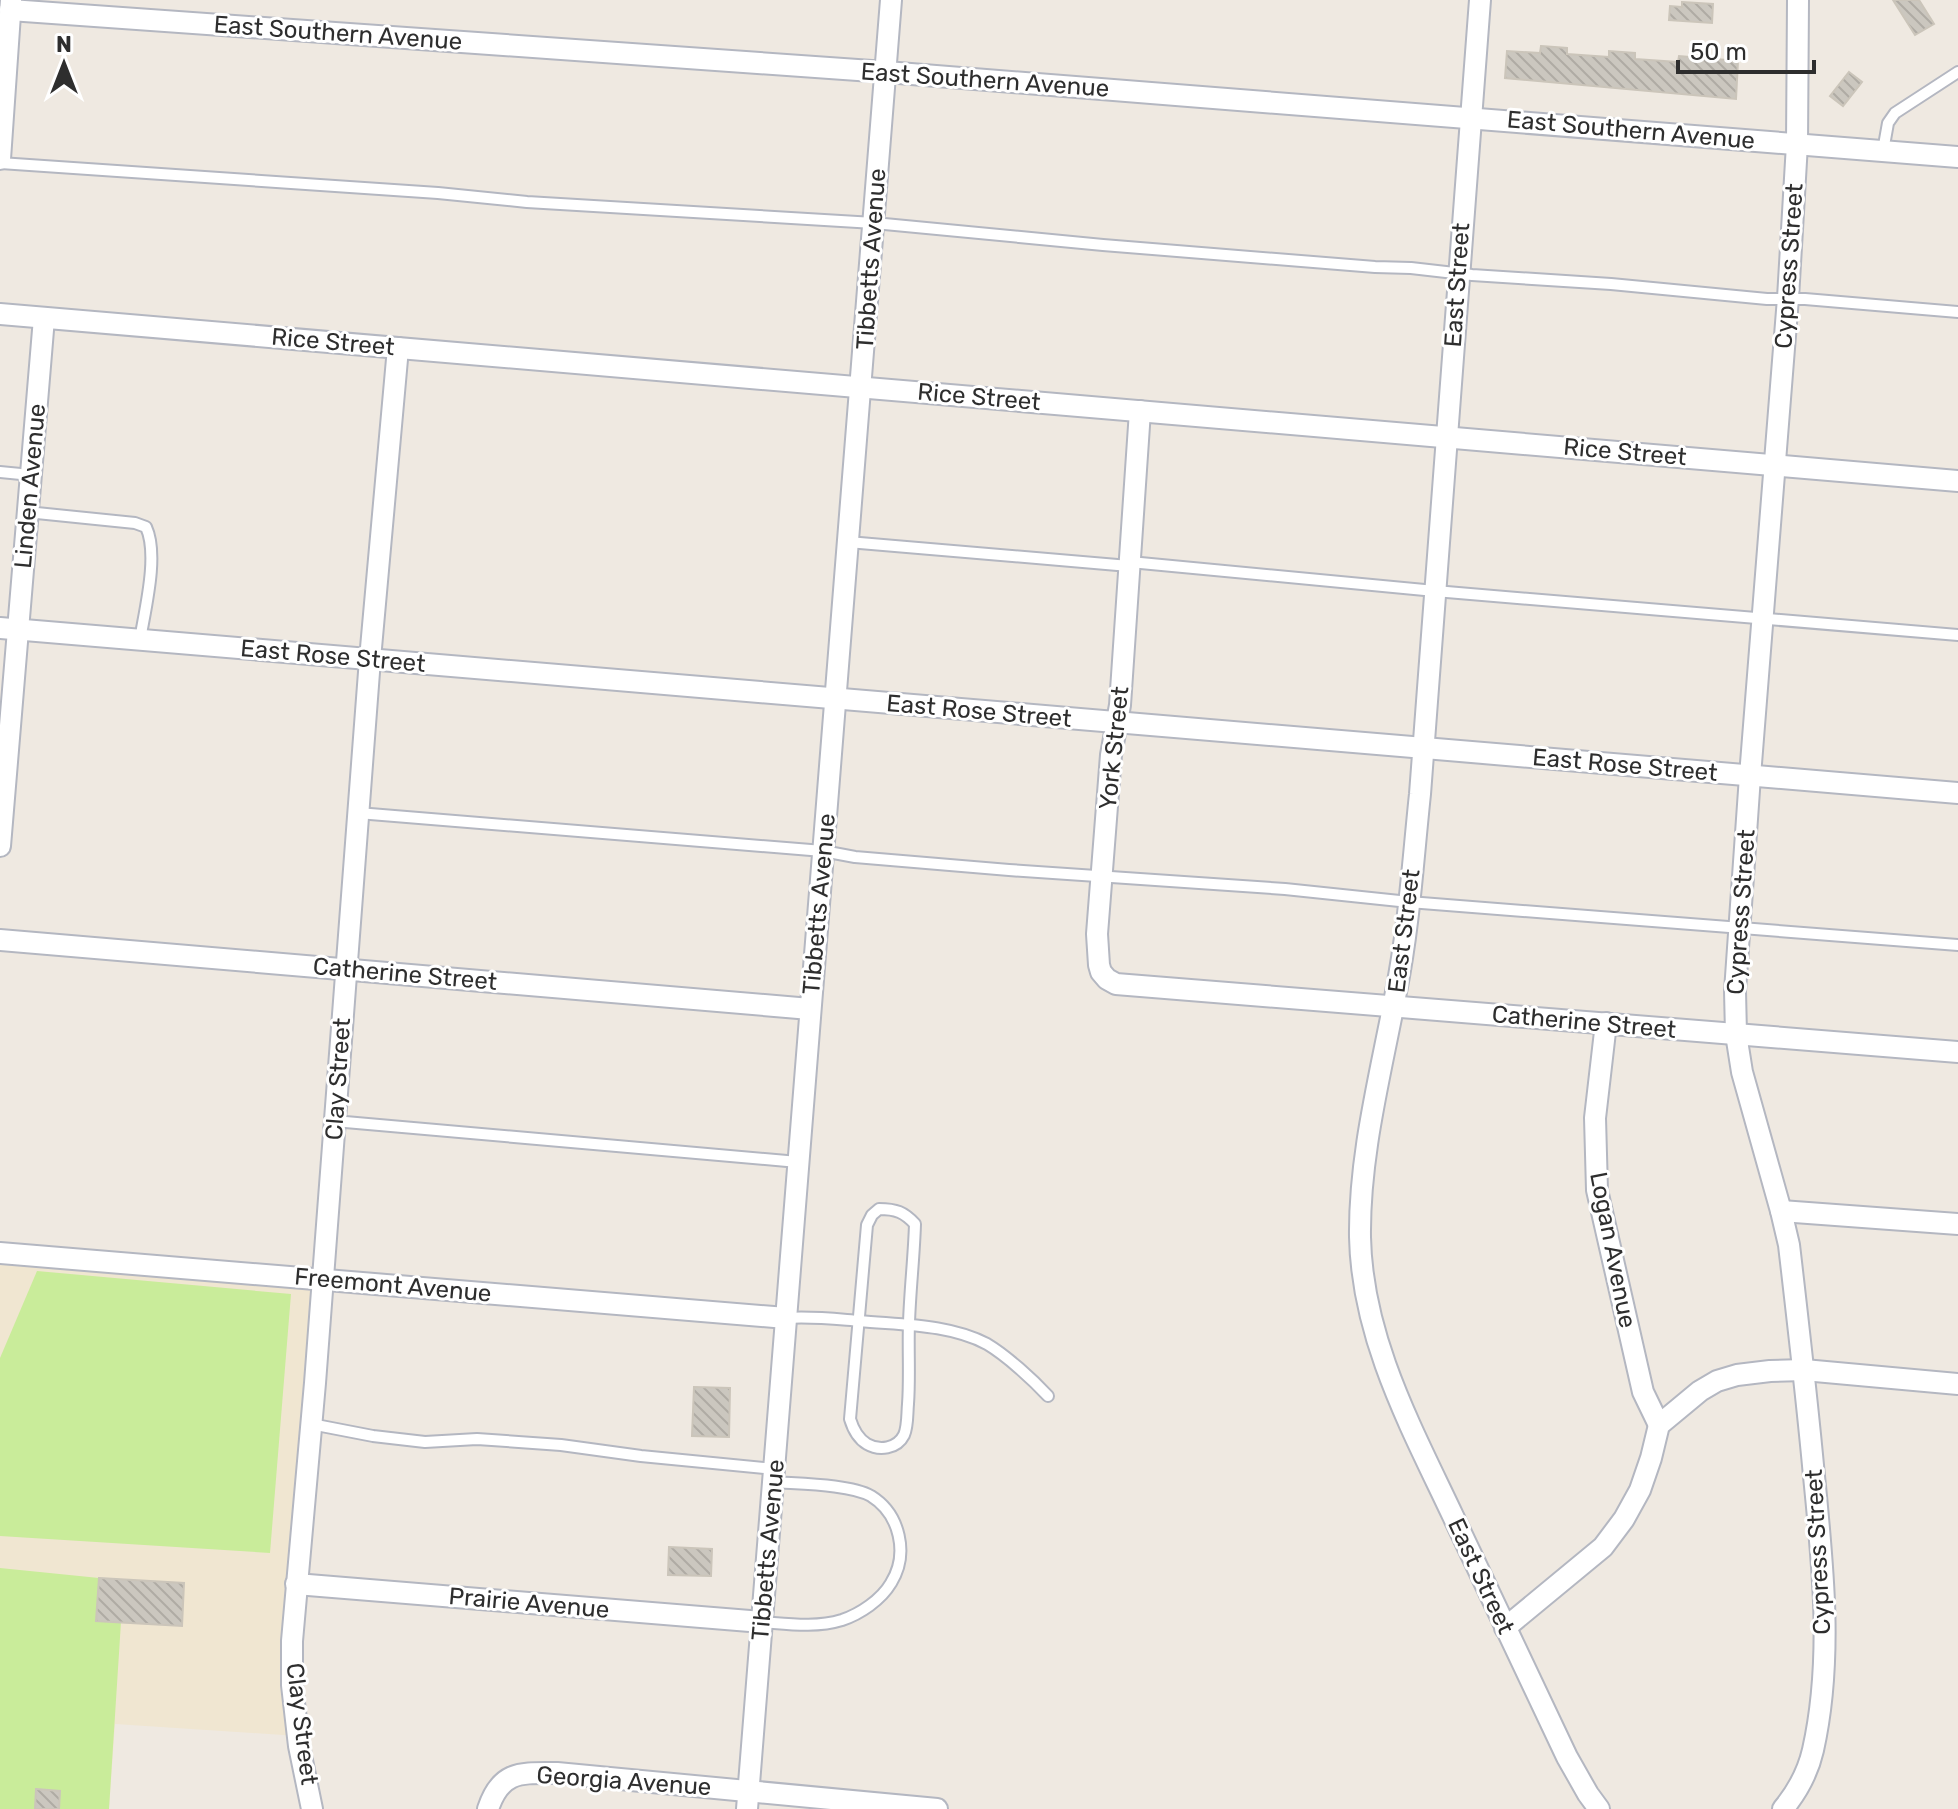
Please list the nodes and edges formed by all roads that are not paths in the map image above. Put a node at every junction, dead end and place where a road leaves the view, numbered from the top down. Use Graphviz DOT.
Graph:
graph roads {
  1 [pos="891,0"];
  2 [pos="1480,0"];
  3 [pos="1798,0"];
  4 [pos="11,5"];
  5 [pos="886,72"];
  6 [pos="1958,72"];
  7 [pos="1471,118"];
  8 [pos="1797,144"];
  9 [pos="1883,151"];
  10 [pos="1958,157"];
  11 [pos="0,161"];
  12 [pos="874,223"];
  13 [pos="1458,272"];
  14 [pos="1788,298"];
  15 [pos="1958,312"];
  16 [pos="0,314"];
  17 [pos="44,318"];
  18 [pos="398,348"];
  19 [pos="861,387"];
  20 [pos="1140,411"];
  21 [pos="1446,437"];
  22 [pos="1775,465"];
  23 [pos="0,472"];
  24 [pos="31,475"];
  25 [pos="1958,481"];
  26 [pos="27,512"];
  27 [pos="848,542"];
  28 [pos="1130,564"];
  29 [pos="1435,591"];
  30 [pos="1763,618"];
  31 [pos="9,629"];
  32 [pos="1958,635"];
  33 [pos="140,640"];
  34 [pos="370,659"];
  35 [pos="836,699"];
  36 [pos="1117,722"];
  37 [pos="1423,748"];
  38 [pos="1750,776"];
  39 [pos="1958,793"];
  40 [pos="358,813"];
  41 [pos="0,846"];
  42 [pos="823,851"];
  43 [pos="1102,875"];
  44 [pos="1409,902"];
  45 [pos="1740,927"];
  46 [pos="0,940"];
  47 [pos="1958,945"];
  48 [pos="346,969"];
  49 [pos="1209,991"];
  50 [pos="1394,1006"];
  51 [pos="810,1009"];
  52 [pos="1606,1023"];
  53 [pos="1736,1034"];
  54 [pos="1958,1052"];
  55 [pos="334,1121"];
  56 [pos="798,1162"];
  57 [pos="1781,1211"];
  58 [pos="1958,1224"];
  59 [pos="0,1253"];
  60 [pos="322,1280"];
  61 [pos="786,1318"];
  62 [pos="858,1321"];
  63 [pos="909,1325"];
  64 [pos="1804,1370"];
  65 [pos="1958,1384"];
  66 [pos="1048,1396"];
  67 [pos="311,1424"];
  68 [pos="1659,1425"];
  69 [pos="774,1475"];
  70 [pos="296,1584"];
  71 [pos="762,1622"];
  72 [pos="1505,1628"];
  73 [pos="748,1800"];
  74 [pos="312,1809"];
  75 [pos="488,1809"];
  76 [pos="936,1809"];
  77 [pos="1599,1809"];
  78 [pos="1783,1809"];
  1 -- 5 [label="street, Tibbetts Avenue"];
  2 -- 7 [label="street, East Street"];
  3 -- 8 [label="street, Cypress Street"];
  4 -- 5 [label="street, East Southern Avenue"];
  4 -- 11 [label="street"];
  5 -- 7 [label="street, East Southern Avenue"];
  5 -- 12 [label="street, Tibbetts Avenue"];
  6 -- 9 [label="lane"];
  7 -- 8 [label="street, East Southern Avenue"];
  7 -- 13 [label="street, East Street"];
  8 -- 9 [label="street, East Southern Avenue"];
  8 -- 14 [label="street, Cypress Street"];
  9 -- 10 [label="street, East Southern Avenue"];
  11 -- 12 [label="lane"];
  12 -- 13 [label="lane"];
  12 -- 19 [label="street, Tibbetts Avenue"];
  13 -- 14 [label="lane"];
  13 -- 21 [label="street, East Street"];
  14 -- 15 [label="lane"];
  14 -- 22 [label="street, Cypress Street"];
  16 -- 17 [label="street, Rice Street"];
  17 -- 18 [label="street, Rice Street"];
  17 -- 24 [label="street, Linden Avenue"];
  18 -- 19 [label="street, Rice Street"];
  18 -- 34 [label="street, Clay Street"];
  19 -- 20 [label="street, Rice Street"];
  19 -- 27 [label="street, Tibbetts Avenue"];
  20 -- 21 [label="street, Rice Street"];
  20 -- 28 [label="street, York Street"];
  21 -- 22 [label="street, Rice Street"];
  21 -- 29 [label="street, East Street"];
  22 -- 25 [label="street, Rice Street"];
  22 -- 30 [label="street, Cypress Street"];
  23 -- 24 [label="lane"];
  24 -- 26 [label="street, Linden Avenue"];
  26 -- 31 [label="street, Linden Avenue"];
  26 -- 33 [label="lane"];
  27 -- 28 [label="lane"];
  27 -- 35 [label="street, Tibbetts Avenue"];
  28 -- 29 [label="lane"];
  28 -- 36 [label="street, York Street"];
  29 -- 30 [label="lane"];
  29 -- 37 [label="street, East Street"];
  30 -- 32 [label="lane"];
  30 -- 38 [label="street, Cypress Street"];
  31 -- 33 [label="street, East Rose Street"];
  31 -- 41 [label="street, Linden Avenue"];
  33 -- 34 [label="street, East Rose Street"];
  34 -- 35 [label="street, East Rose Street"];
  34 -- 40 [label="street, Clay Street"];
  35 -- 36 [label="street, East Rose Street"];
  35 -- 42 [label="street, Tibbetts Avenue"];
  36 -- 37 [label="street, East Rose Street"];
  36 -- 43 [label="street, York Street"];
  37 -- 38 [label="street, East Rose Street"];
  37 -- 44 [label="street, East Street"];
  38 -- 39 [label="street, East Rose Street"];
  38 -- 45 [label="street, Cypress Street"];
  40 -- 42 [label="lane"];
  40 -- 48 [label="street, Clay Street"];
  42 -- 43 [label="lane"];
  42 -- 51 [label="street, Tibbetts Avenue"];
  43 -- 44 [label="lane"];
  43 -- 49 [label="street, York Street"];
  44 -- 45 [label="lane"];
  44 -- 50 [label="street, East Street"];
  45 -- 47 [label="lane"];
  45 -- 53 [label="street, Cypress Street"];
  46 -- 48 [label="street, Catherine Street"];
  48 -- 51 [label="street, Catherine Street"];
  48 -- 55 [label="street, Clay Street"];
  49 -- 50 [label="street, Catherine Street"];
  50 -- 52 [label="street, Catherine Street"];
  50 -- 72 [label="street, East Street"];
  51 -- 56 [label="street, Tibbetts Avenue"];
  52 -- 53 [label="street, Catherine Street"];
  52 -- 68 [label="street, Logan Avenue"];
  53 -- 54 [label="street, Catherine Street"];
  53 -- 57 [label="street, Cypress Street"];
  55 -- 56 [label="lane"];
  55 -- 60 [label="street, Clay Street"];
  56 -- 61 [label="street, Tibbetts Avenue"];
  57 -- 58 [label="street"];
  57 -- 64 [label="street, Cypress Street"];
  59 -- 60 [label="street, Freemont Avenue"];
  60 -- 61 [label="street, Freemont Avenue"];
  60 -- 67 [label="street, Clay Street"];
  61 -- 62 [label="lane"];
  61 -- 69 [label="street, Tibbetts Avenue"];
  62 -- 63 [label="lane"];
  62 -- 63 [label="lane"];
  62 -- 63 [label="lane"];
  63 -- 66 [label="lane"];
  64 -- 65 [label="street"];
  64 -- 68 [label="street"];
  64 -- 78 [label="street, Cypress Street"];
  67 -- 69 [label="lane"];
  67 -- 70 [label="street, Clay Street"];
  68 -- 72 [label="street"];
  69 -- 71 [label="street, Tibbetts Avenue"];
  69 -- 71 [label="lane"];
  70 -- 71 [label="street, Prairie Avenue"];
  70 -- 74 [label="street, Clay Street"];
  71 -- 73 [label="street, Tibbetts Avenue"];
  72 -- 77 [label="street, East Street"];
  73 -- 75 [label="street, Georgia Avenue"];
  73 -- 76 [label="street, Georgia Avenue"];
}
